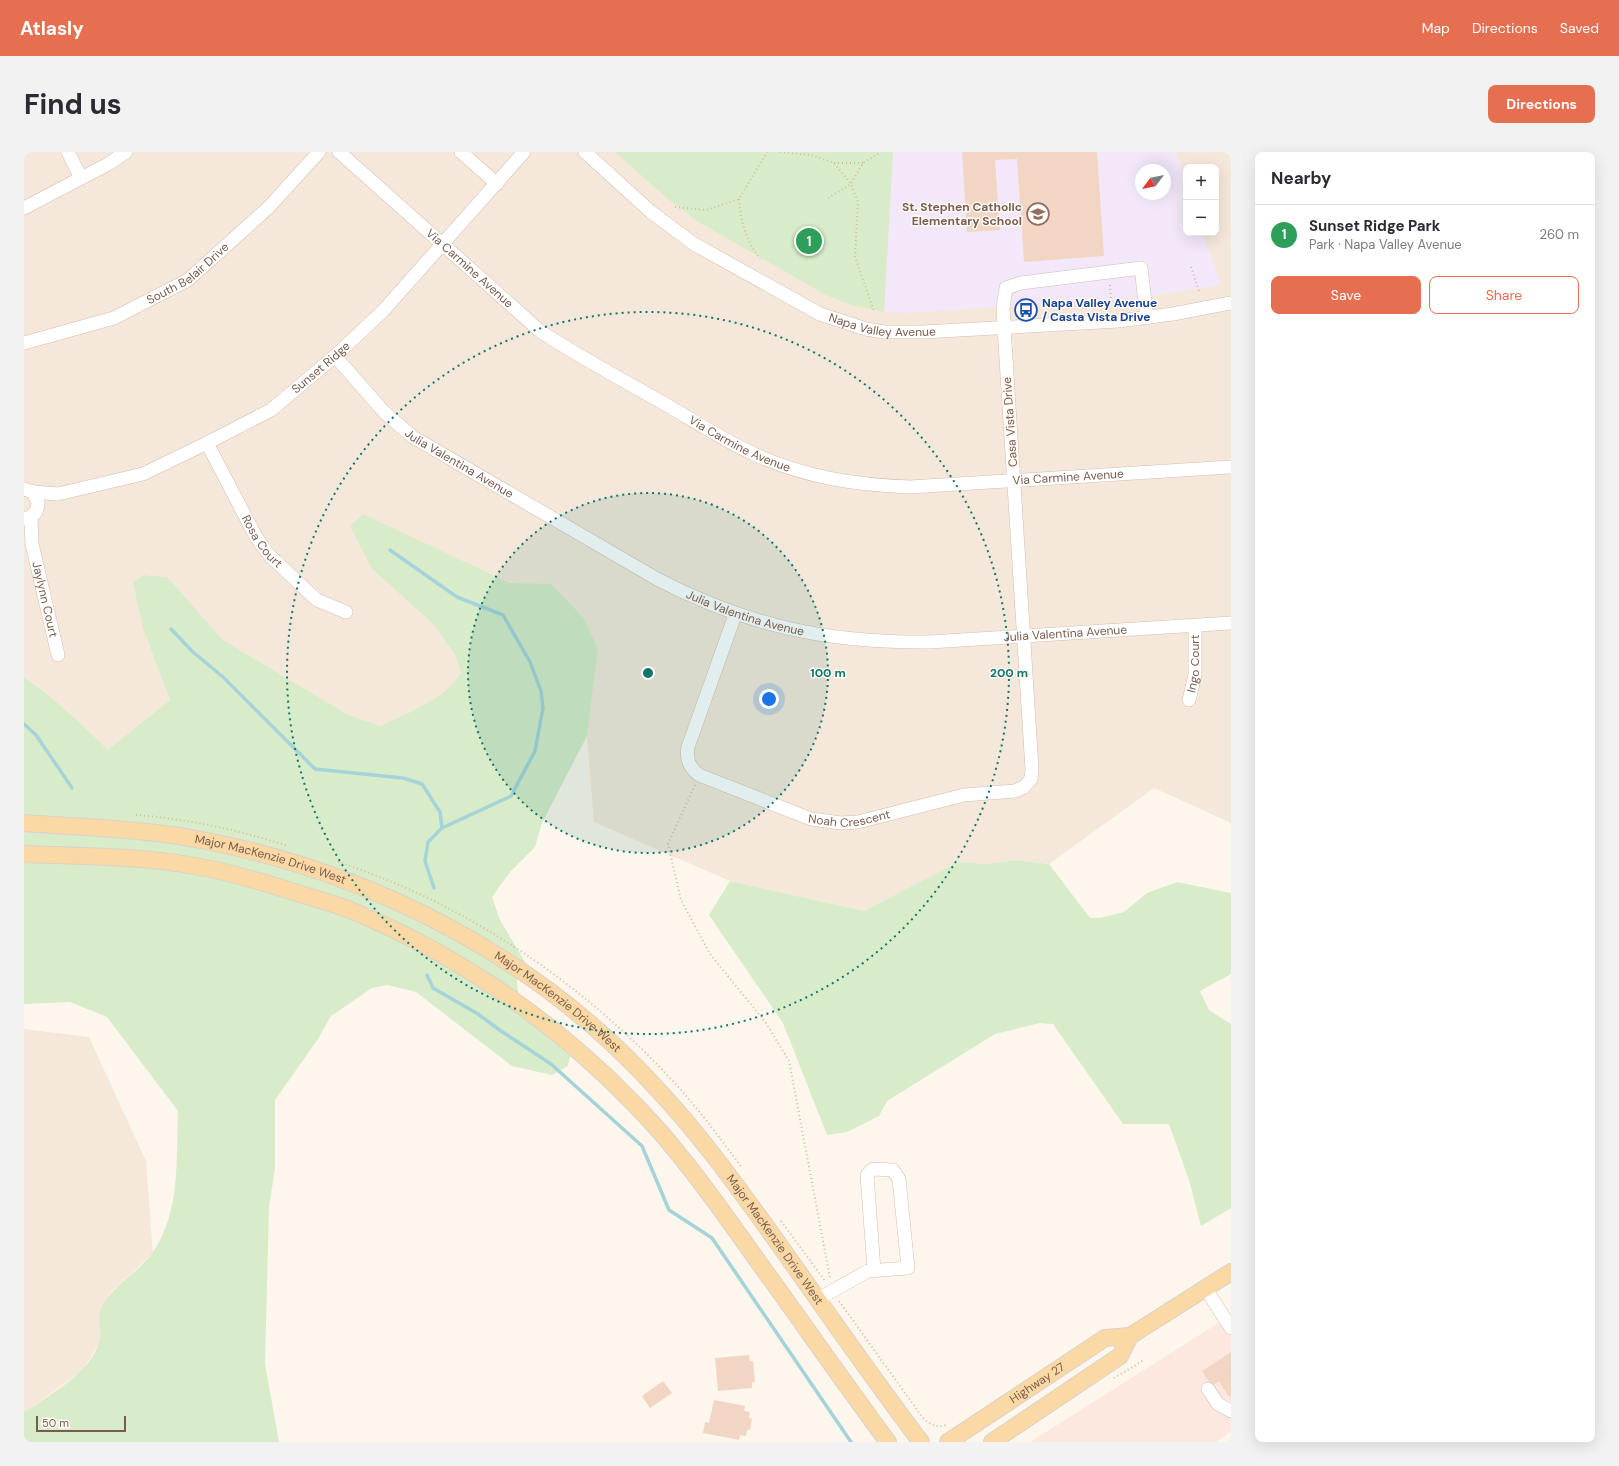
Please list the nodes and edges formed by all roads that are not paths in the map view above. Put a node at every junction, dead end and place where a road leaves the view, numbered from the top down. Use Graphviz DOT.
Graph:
graph roads {
  1 [pos="68,152"];
  2 [pos="126,152"];
  3 [pos="319,152"];
  4 [pos="339,152"];
  5 [pos="461,152"];
  6 [pos="524,152"];
  7 [pos="585,152"];
  8 [pos="81,178"];
  9 [pos="497,184"];
  10 [pos="24,208"];
  11 [pos="443,244"];
  12 [pos="1231,303"];
  13 [pos="1147,318"];
  14 [pos="1004,327"];
  15 [pos="24,343"];
  16 [pos="335,356"];
  17 [pos="208,443"];
  18 [pos="1231,467"];
  19 [pos="1014,481"];
  20 [pos="27,488"];
  21 [pos="58,494"];
  22 [pos="30,516"];
  23 [pos="24,529"];
  24 [pos="32,544"];
  25 [pos="346,612"];
  26 [pos="735,615"];
  27 [pos="1231,623"];
  28 [pos="1194,626"];
  29 [pos="1024,636"];
  30 [pos="58,655"];
  31 [pos="1189,700"];
  32 [pos="24,823"];
  33 [pos="24,854"];
  34 [pos="874,1270"];
  35 [pos="1231,1272"];
  36 [pos="1205,1288"];
  37 [pos="818,1299"];
  38 [pos="1231,1328"];
  39 [pos="1130,1336"];
  40 [pos="1208,1389"];
  41 [pos="1231,1411"];
  42 [pos="888,1442"];
  43 [pos="921,1442"];
  44 [pos="948,1442"];
  45 [pos="992,1442"];
  1 -- 8 [label="street"];
  2 -- 8 [label="street"];
  3 -- 15 [label="street, South Belair Drive"];
  4 -- 11 [label="street, Via Carmine Avenue"];
  5 -- 9 [label="street"];
  6 -- 9 [label="street, Sunset Ridge"];
  7 -- 14 [label="street, Napa Valley Avenue"];
  8 -- 10 [label="street"];
  9 -- 11 [label="street, Sunset Ridge"];
  11 -- 16 [label="street, Sunset Ridge"];
  11 -- 19 [label="street, Via Carmine Avenue"];
  12 -- 13 [label="street, Napa Valley Avenue"];
  13 -- 14 [label="street, Napa Valley Avenue"];
  13 -- 14 [label="street, Casa Vista Drive"];
  14 -- 19 [label="street, Casa Vista Drive"];
  16 -- 17 [label="street, Sunset Ridge"];
  16 -- 26 [label="street, Julia Valentina Avenue"];
  17 -- 21 [label="street, Sunset Ridge"];
  17 -- 25 [label="street, Rosa Court"];
  18 -- 19 [label="street, Via Carmine Avenue"];
  19 -- 29 [label="street, Casa Vista Drive"];
  20 -- 21 [label="street, Sunset Ridge"];
  20 -- 22 [label="street, Jaylynn Court"];
  21 -- 22 [label="street, Sunset Ridge"];
  22 -- 24 [label="street, Jaylynn Court"];
  23 -- 24 [label="street, Jaylynn Court"];
  24 -- 30 [label="street, Jaylynn Court"];
  26 -- 29 [label="street, Julia Valentina Avenue"];
  26 -- 29 [label="street, Noah Crescent"];
  27 -- 28 [label="street, Julia Valentina Avenue"];
  28 -- 29 [label="street, Julia Valentina Avenue"];
  28 -- 31 [label="street, Ingo Court"];
  32 -- 37 [label="main road, Major MacKenzie Drive West"];
  33 -- 42 [label="main road, Major MacKenzie Drive West"];
  34 -- 34 [label="street"];
  34 -- 37 [label="street"];
  35 -- 36 [label="main road, Highway 27"];
  36 -- 38 [label="street"];
  36 -- 39 [label="main road, Highway 27"];
  37 -- 43 [label="main road, Major MacKenzie Drive West"];
  39 -- 44 [label="main road, Highway 27"];
  39 -- 45 [label="main road, Highway 27"];
  40 -- 41 [label="street"];
}
